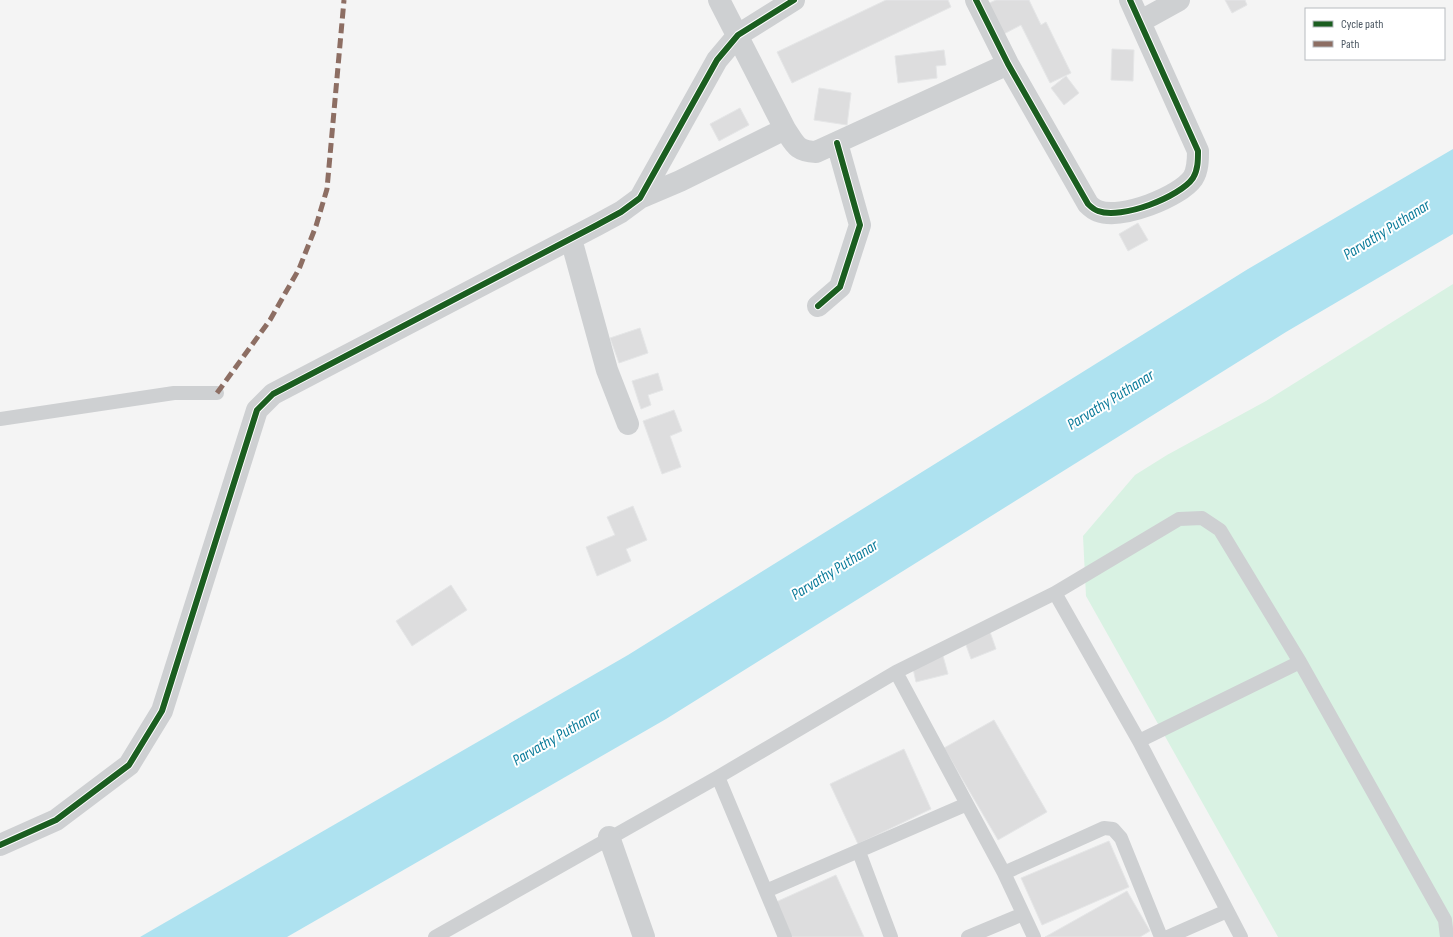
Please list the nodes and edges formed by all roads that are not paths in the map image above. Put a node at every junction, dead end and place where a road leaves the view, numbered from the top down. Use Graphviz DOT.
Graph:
graph roads {
  1 [pos="719,0"];
  2 [pos="794,0"];
  3 [pos="976,0"];
  4 [pos="1130,0"];
  5 [pos="1179,0"];
  6 [pos="1140,21"];
  7 [pos="738,35"];
  8 [pos="1008,64"];
  9 [pos="785,129"];
  10 [pos="837,143"];
  11 [pos="640,198"];
  12 [pos="571,238"];
  13 [pos="818,306"];
  14 [pos="217,393"];
  15 [pos="0,419"];
  16 [pos="628,424"];
  17 [pos="1055,593"];
  18 [pos="1300,662"];
  19 [pos="896,672"];
  20 [pos="1139,741"];
  21 [pos="718,777"];
  22 [pos="966,804"];
  23 [pos="609,837"];
  24 [pos="0,845"];
  25 [pos="859,852"];
  26 [pos="1004,873"];
  27 [pos="766,891"];
  28 [pos="1227,911"];
  29 [pos="1023,914"];
  30 [pos="435,937"];
  31 [pos="644,937"];
  32 [pos="785,937"];
  33 [pos="891,937"];
  34 [pos="968,937"];
  35 [pos="1034,937"];
  36 [pos="1161,937"];
  37 [pos="1168,937"];
  38 [pos="1241,937"];
  39 [pos="1447,937"];
  1 -- 7 [label="street"];
  2 -- 7 [label="street"];
  3 -- 8 [label="street"];
  4 -- 6 [label="street"];
  5 -- 6 [label="street"];
  6 -- 8 [label="street"];
  7 -- 9 [label="street"];
  7 -- 11 [label="street"];
  8 -- 10 [label="street"];
  9 -- 10 [label="street"];
  9 -- 11 [label="street"];
  10 -- 13 [label="street"];
  11 -- 12 [label="street"];
  12 -- 16 [label="street"];
  12 -- 24 [label="street"];
  14 -- 15 [label="lane"];
  17 -- 18 [label="lane"];
  17 -- 19 [label="lane"];
  17 -- 20 [label="lane"];
  18 -- 20 [label="lane"];
  18 -- 39 [label="lane"];
  19 -- 21 [label="lane"];
  19 -- 22 [label="lane"];
  20 -- 28 [label="lane"];
  21 -- 23 [label="lane"];
  21 -- 27 [label="lane"];
  22 -- 25 [label="lane"];
  22 -- 26 [label="lane"];
  23 -- 30 [label="lane"];
  23 -- 31 [label="street"];
  25 -- 27 [label="lane"];
  25 -- 33 [label="lane"];
  26 -- 29 [label="lane"];
  26 -- 36 [label="lane"];
  27 -- 32 [label="lane"];
  28 -- 37 [label="lane"];
  28 -- 38 [label="lane"];
  29 -- 34 [label="lane"];
  29 -- 35 [label="lane"];
}
